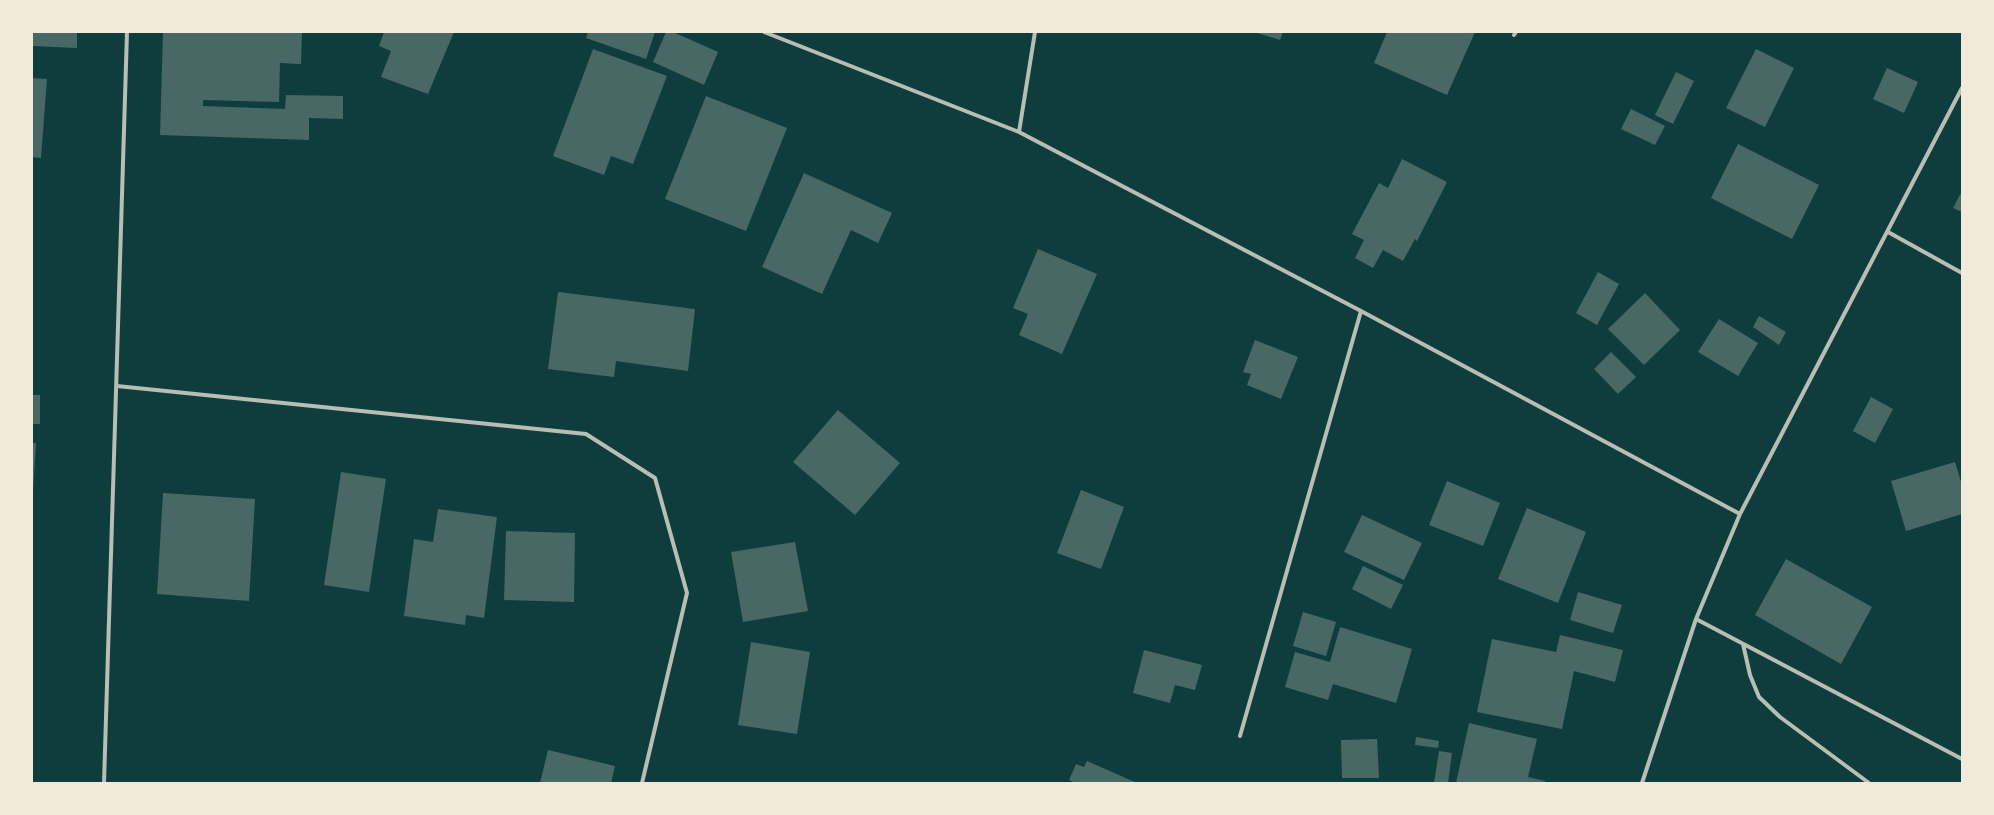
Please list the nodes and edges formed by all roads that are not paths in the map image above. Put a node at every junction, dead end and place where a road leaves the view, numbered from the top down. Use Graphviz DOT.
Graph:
graph roads {
  1 [pos="127,32"];
  2 [pos="764,32"];
  3 [pos="1035,32"];
  4 [pos="1962,88"];
  5 [pos="1019,132"];
  6 [pos="1888,232"];
  7 [pos="1962,273"];
  8 [pos="1361,311"];
  9 [pos="116,386"];
  10 [pos="1740,514"];
  11 [pos="1696,619"];
  12 [pos="1743,644"];
  13 [pos="1240,736"];
  14 [pos="1962,759"];
  15 [pos="104,783"];
  16 [pos="642,783"];
  17 [pos="1642,783"];
  18 [pos="1870,783"];
  1 -- 9 [label="street"];
  2 -- 5 [label="street"];
  3 -- 5 [label="street"];
  4 -- 6 [label="street"];
  5 -- 8 [label="street"];
  6 -- 7 [label="street"];
  6 -- 10 [label="street"];
  8 -- 10 [label="street"];
  8 -- 13 [label="street"];
  9 -- 15 [label="street"];
  9 -- 16 [label="street"];
  10 -- 11 [label="street"];
  11 -- 12 [label="street"];
  11 -- 17 [label="street"];
  12 -- 14 [label="street"];
  12 -- 18 [label="street"];
}
